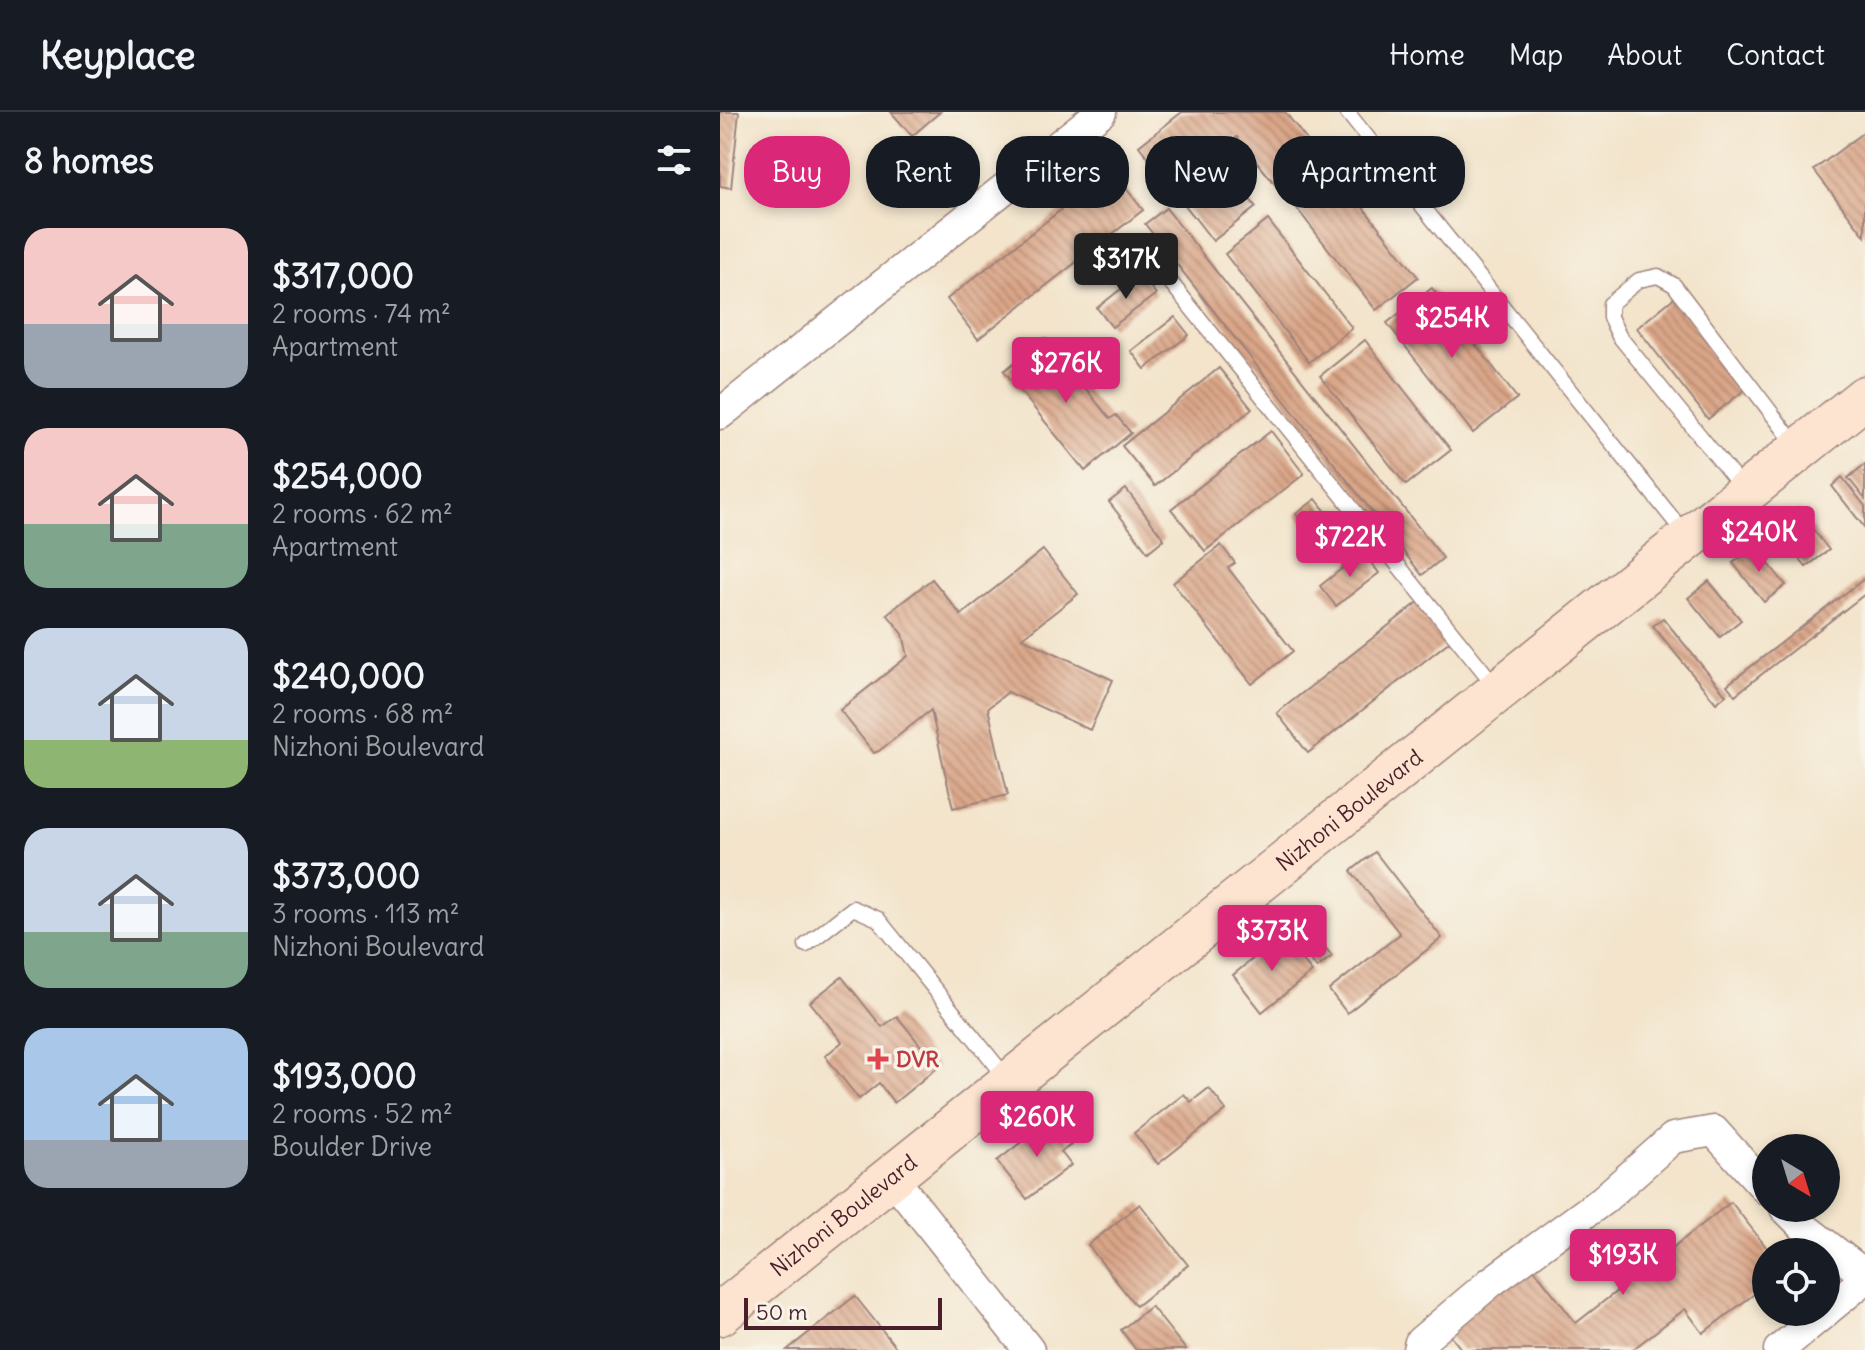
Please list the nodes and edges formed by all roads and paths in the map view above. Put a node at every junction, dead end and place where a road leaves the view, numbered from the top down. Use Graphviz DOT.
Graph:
graph roads {
  1 [pos="1101,112"];
  2 [pos="1347,112"];
  3 [pos="1143,248"];
  4 [pos="1865,397"];
  5 [pos="720,414"];
  6 [pos="1800,449"];
  7 [pos="1746,493"];
  8 [pos="1688,538"];
  9 [pos="1498,691"];
  10 [pos="806,945"];
  11 [pos="1010,1082"];
  12 [pos="1752,1173"];
  13 [pos="892,1177"];
  14 [pos="1799,1222"];
  15 [pos="1865,1277"];
  16 [pos="1840,1299"];
  17 [pos="720,1314"];
  18 [pos="1808,1326"];
  19 [pos="1029,1350"];
  20 [pos="1418,1350"];
  21 [pos="1779,1350"];
  1 -- 5 [label="street"];
  2 -- 8 [label="lane"];
  3 -- 9 [label="lane"];
  4 -- 6 [label="main road, Nizhoni Boulevard"];
  6 -- 7 [label="main road, Nizhoni Boulevard"];
  6 -- 7 [label="lane"];
  7 -- 8 [label="main road, Nizhoni Boulevard"];
  8 -- 9 [label="main road, Nizhoni Boulevard"];
  9 -- 11 [label="main road, Nizhoni Boulevard"];
  10 -- 11 [label="lane"];
  11 -- 13 [label="main road, Nizhoni Boulevard"];
  12 -- 20 [label="street"];
  13 -- 17 [label="main road, Nizhoni Boulevard"];
  13 -- 19 [label="street"];
  14 -- 15 [label="street"];
  15 -- 16 [label="street"];
  18 -- 21 [label="street"];
}
